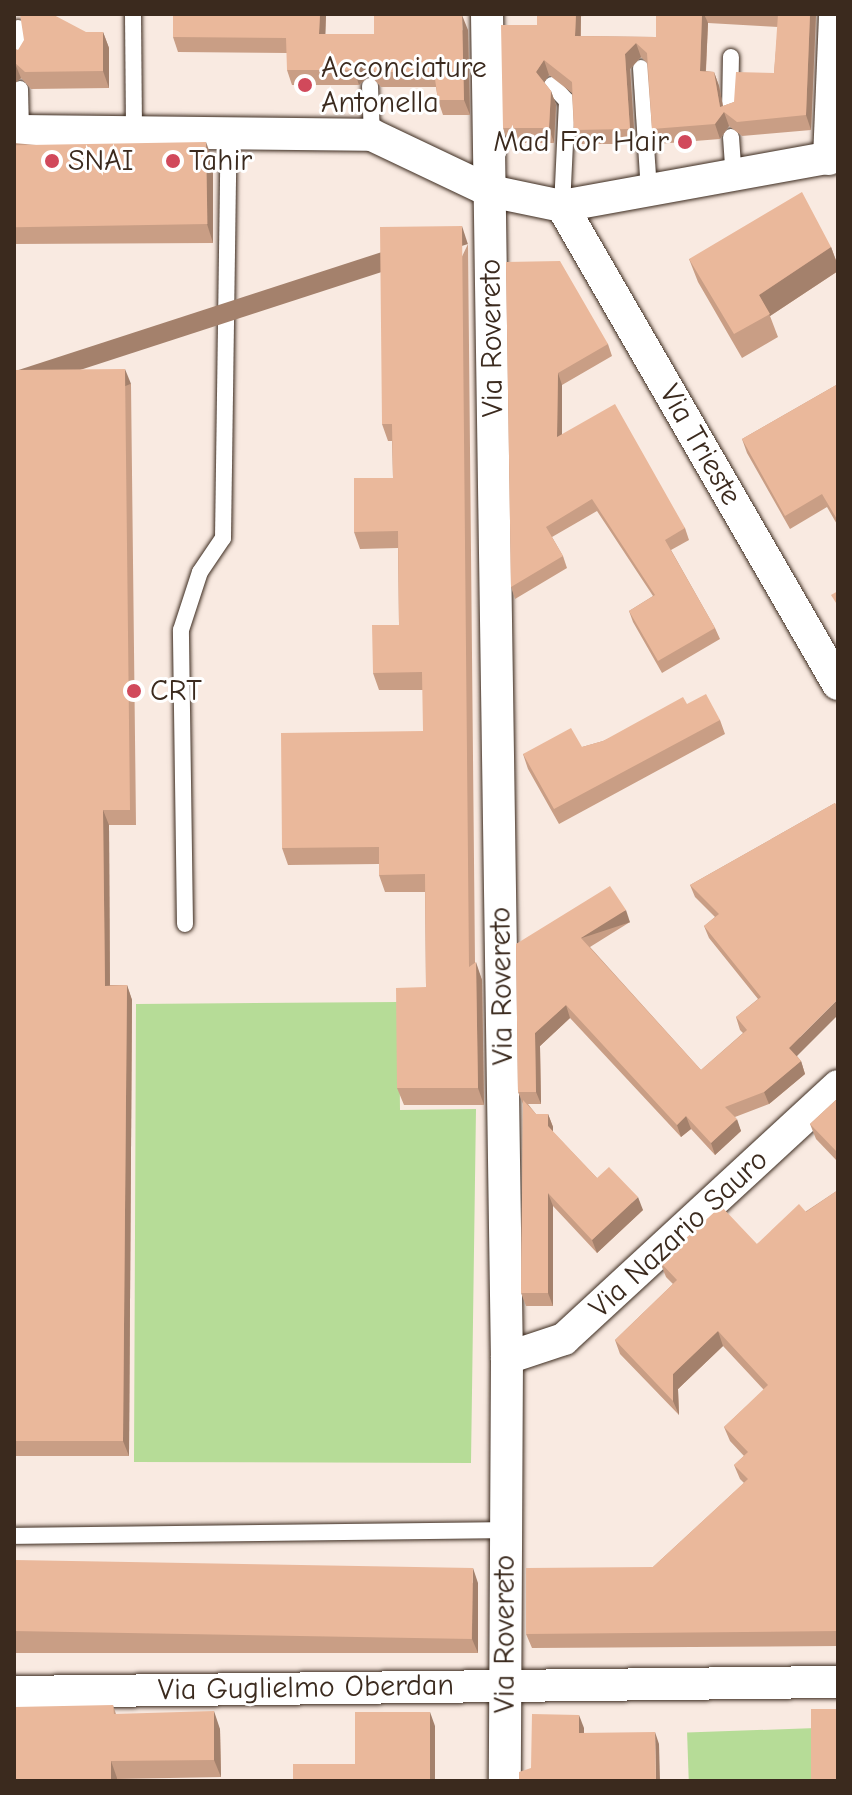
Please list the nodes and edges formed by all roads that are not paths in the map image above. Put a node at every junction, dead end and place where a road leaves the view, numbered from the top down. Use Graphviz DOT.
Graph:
graph roads {
  1 [pos="133,14"];
  2 [pos="487,14"];
  3 [pos="835,14"];
  4 [pos="18,28"];
  5 [pos="19,57"];
  6 [pos="731,57"];
  7 [pos="641,68"];
  8 [pos="552,85"];
  9 [pos="370,86"];
  10 [pos="20,89"];
  11 [pos="730,112"];
  12 [pos="18,131"];
  13 [pos="134,132"];
  14 [pos="229,133"];
  15 [pos="372,135"];
  16 [pos="731,137"];
  17 [pos="834,157"];
  18 [pos="734,176"];
  19 [pos="490,191"];
  20 [pos="649,191"];
  21 [pos="562,206"];
  22 [pos="838,684"];
  23 [pos="185,924"];
  24 [pos="838,1086"];
  25 [pos="507,1358"];
  26 [pos="506,1530"];
  27 [pos="14,1536"];
  28 [pos="838,1682"];
  29 [pos="505,1685"];
  30 [pos="14,1692"];
  31 [pos="505,1781"];
  1 -- 13 [label="lane"];
  2 -- 19 [label="street, Via Rovereto"];
  3 -- 17 [label="street"];
  4 -- 5 [label="lane"];
  6 -- 11 [label="lane"];
  7 -- 20 [label="lane"];
  8 -- 21 [label="lane"];
  9 -- 15 [label="lane"];
  10 -- 12 [label="lane"];
  12 -- 13 [label="street"];
  13 -- 14 [label="street"];
  14 -- 15 [label="street"];
  14 -- 23 [label="lane"];
  15 -- 19 [label="street"];
  16 -- 18 [label="lane"];
  17 -- 18 [label="street"];
  18 -- 20 [label="street"];
  19 -- 21 [label="street"];
  19 -- 25 [label="street, Via Rovereto"];
  20 -- 21 [label="street"];
  21 -- 22 [label="street, Via Trieste"];
  24 -- 25 [label="street, Via Nazario Sauro"];
  25 -- 26 [label="street, Via Rovereto"];
  26 -- 27 [label="lane"];
  26 -- 29 [label="street, Via Rovereto"];
  28 -- 29 [label="street, Via Guglielmo Oberdan"];
  29 -- 30 [label="street, Via Guglielmo Oberdan"];
  29 -- 31 [label="street, Via Rovereto"];
}
